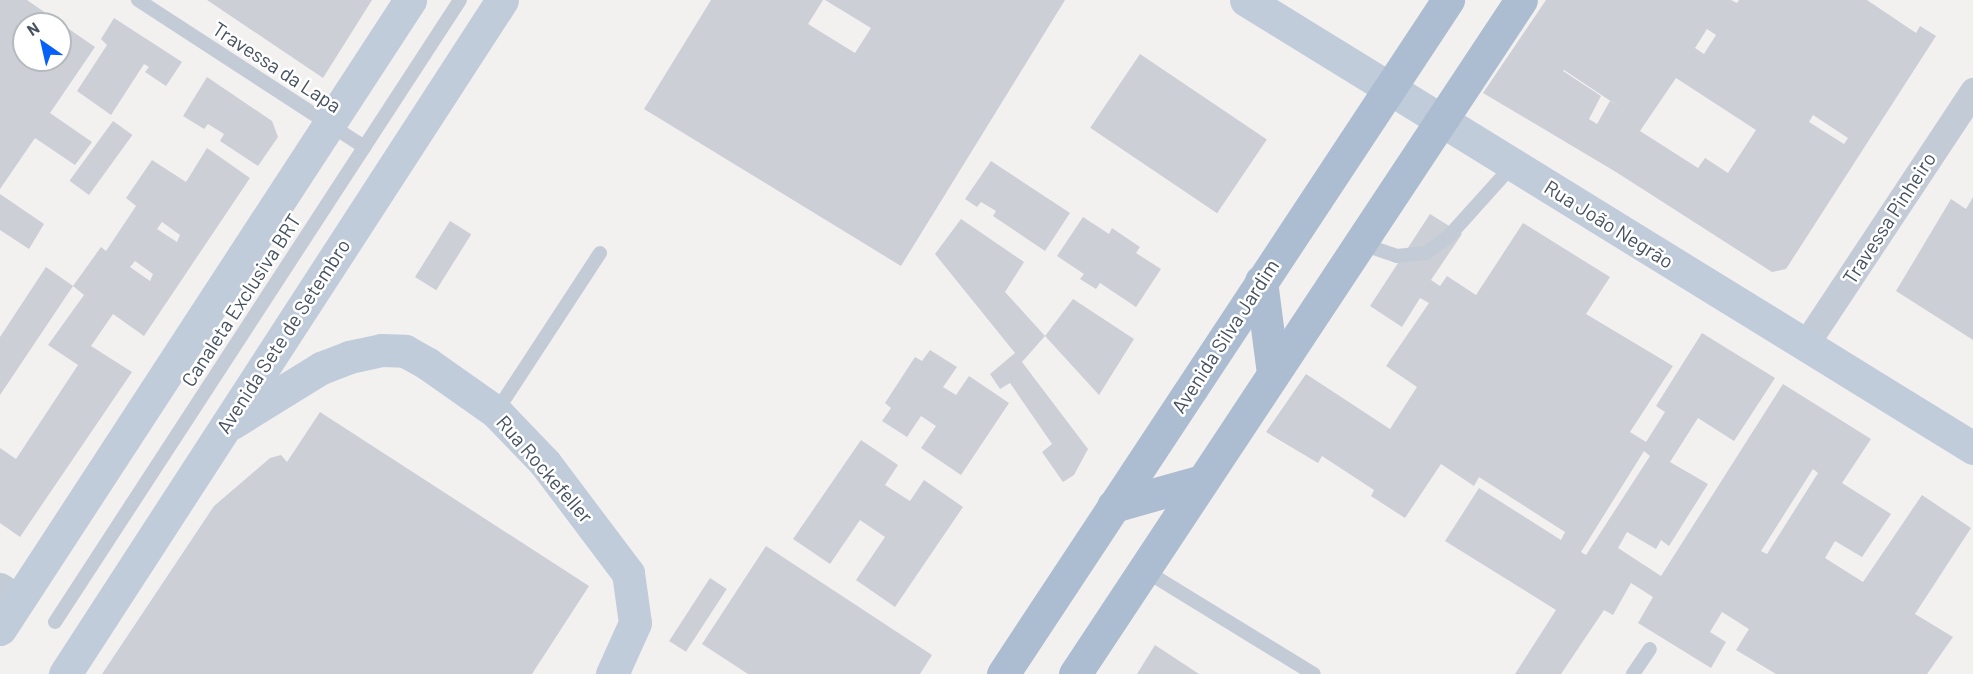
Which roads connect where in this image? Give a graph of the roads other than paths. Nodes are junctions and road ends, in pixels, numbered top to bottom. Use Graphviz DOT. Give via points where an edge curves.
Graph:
graph roads {
  1 [pos="138,0"];
  2 [pos="410,0"];
  3 [pos="460,0"];
  4 [pos="502,0"];
  5 [pos="1246,0"];
  6 [pos="1448,0"];
  7 [pos="1521,0"];
  8 [pos="1388,88"];
  9 [pos="1973,91"];
  10 [pos="1441,120"];
  11 [pos="328,124"];
  12 [pos="364,147"];
  13 [pos="1513,165"];
  14 [pos="1359,243"];
  15 [pos="600,253"];
  16 [pos="1261,281"];
  17 [pos="1805,345"];
  18 [pos="1273,373"];
  19 [pos="496,412"];
  20 [pos="225,426"];
  21 [pos="1973,448"];
  22 [pos="1202,481"];
  23 [pos="1113,506"];
  24 [pos="1144,570"];
  25 [pos="10,592"];
  26 [pos="55,622"];
  27 [pos="0,629"];
  28 [pos="1650,649"];
  29 [pos="66,674"];
  30 [pos="612,674"];
  31 [pos="1003,674"];
  32 [pos="1075,674"];
  33 [pos="1314,674"];
  34 [pos="1633,674"];
  1 -- 11 [label="lane, Travessa da Lapa"];
  2 -- 11 [label="main road"];
  3 -- 12 [label="lane, Canaleta Exclusiva BRT"];
  4 -- 20 [label="main road, Avenida Sete de Setembro"];
  5 -- 8 [label="main road, Rua João Negrão"];
  6 -- 8 [label="main road, Avenida Silva Jardim"];
  7 -- 10 [label="main road"];
  8 -- 10 [label="main road, Rua João Negrão"];
  8 -- 16 [label="main road, Avenida Silva Jardim"];
  9 -- 17 [label="street, Travessa Pinheiro"];
  10 -- 13 [label="main road, Rua João Negrão"];
  10 -- 14 [label="main road"];
  11 -- 12 [label="lane, Travessa da Lapa"];
  11 -- 25 [label="main road"];
  12 -- 26 [label="lane, Canaleta Exclusiva BRT"];
  13 -- 14 [label="lane" via="1449,236 1426,252 1397,256"];
  13 -- 17 [label="main road, Rua João Negrão"];
  14 -- 18 [label="main road"];
  15 -- 19 [label="lane"];
  16 -- 18 [label="main road"];
  16 -- 23 [label="main road, Avenida Silva Jardim"];
  17 -- 21 [label="main road, Rua João Negrão"];
  18 -- 22 [label="main road"];
  19 -- 20 [label="main road, Rua Rockefeller" via="405,351 381,350 321,368"];
  19 -- 30 [label="main road, Rua Rockefeller" via="545,463 628,573 635,623"];
  20 -- 29 [label="main road, Avenida Sete de Setembro"];
  22 -- 23 [label="main road"];
  22 -- 24 [label="main road"];
  23 -- 31 [label="main road, Avenida Silva Jardim"];
  24 -- 32 [label="main road"];
  24 -- 33 [label="lane"];
  25 -- 27 [label="main road"];
  28 -- 34 [label="lane"];
}
